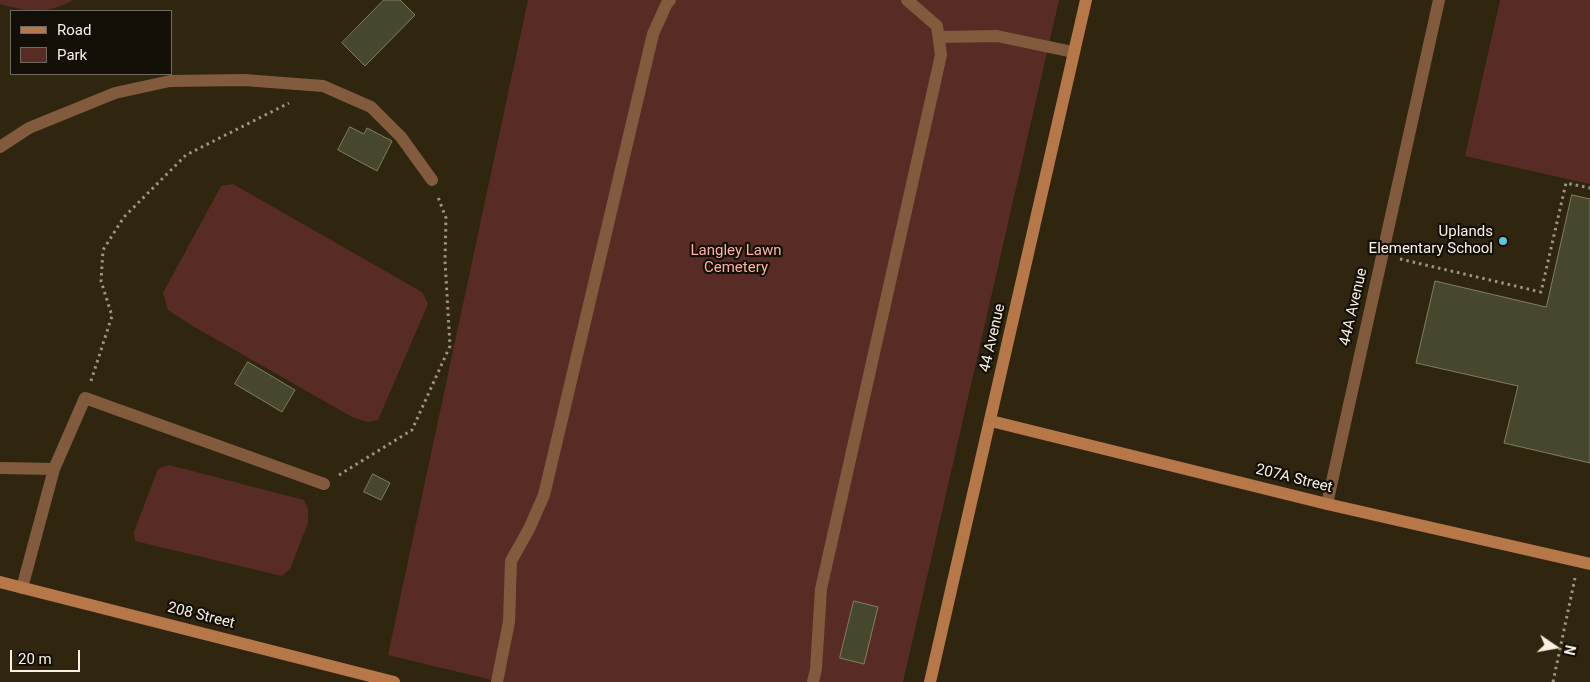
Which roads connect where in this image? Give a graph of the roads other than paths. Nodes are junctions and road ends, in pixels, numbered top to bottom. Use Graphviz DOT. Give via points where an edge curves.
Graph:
graph roads {
  1 [pos="670,0"];
  2 [pos="907,0"];
  3 [pos="1086,0"];
  4 [pos="1439,0"];
  5 [pos="939,37"];
  6 [pos="1073,52"];
  7 [pos="0,147"];
  8 [pos="432,180"];
  9 [pos="991,421"];
  10 [pos="0,468"];
  11 [pos="54,470"];
  12 [pos="324,484"];
  13 [pos="1327,504"];
  14 [pos="1584,563"];
  15 [pos="0,582"];
  16 [pos="22,588"];
  17 [pos="394,682"];
  18 [pos="497,682"];
  19 [pos="813,682"];
  20 [pos="930,682"];
  1 -- 18 [label="street" via="653,34 544,495 512,561 509,622"];
  2 -- 5 [label="street" via="937,26"];
  3 -- 6 [label="street, 44 Avenue"];
  4 -- 13 [label="street, 44A Avenue"];
  5 -- 6 [label="street" via="997,36"];
  5 -- 19 [label="street" via="941,55 821,589"];
  6 -- 9 [label="street, 44 Avenue"];
  7 -- 8 [label="street" via="29,128 115,93 170,80 244,80 323,86 371,107 401,137"];
  9 -- 13 [label="street, 207A Street"];
  9 -- 20 [label="street, 44 Avenue"];
  10 -- 11 [label="street"];
  11 -- 12 [label="street" via="85,398"];
  11 -- 16 [label="street"];
  13 -- 14 [label="street, 207A Street"];
  15 -- 16 [label="street, 208 Street"];
  16 -- 17 [label="street, 208 Street"];
}
